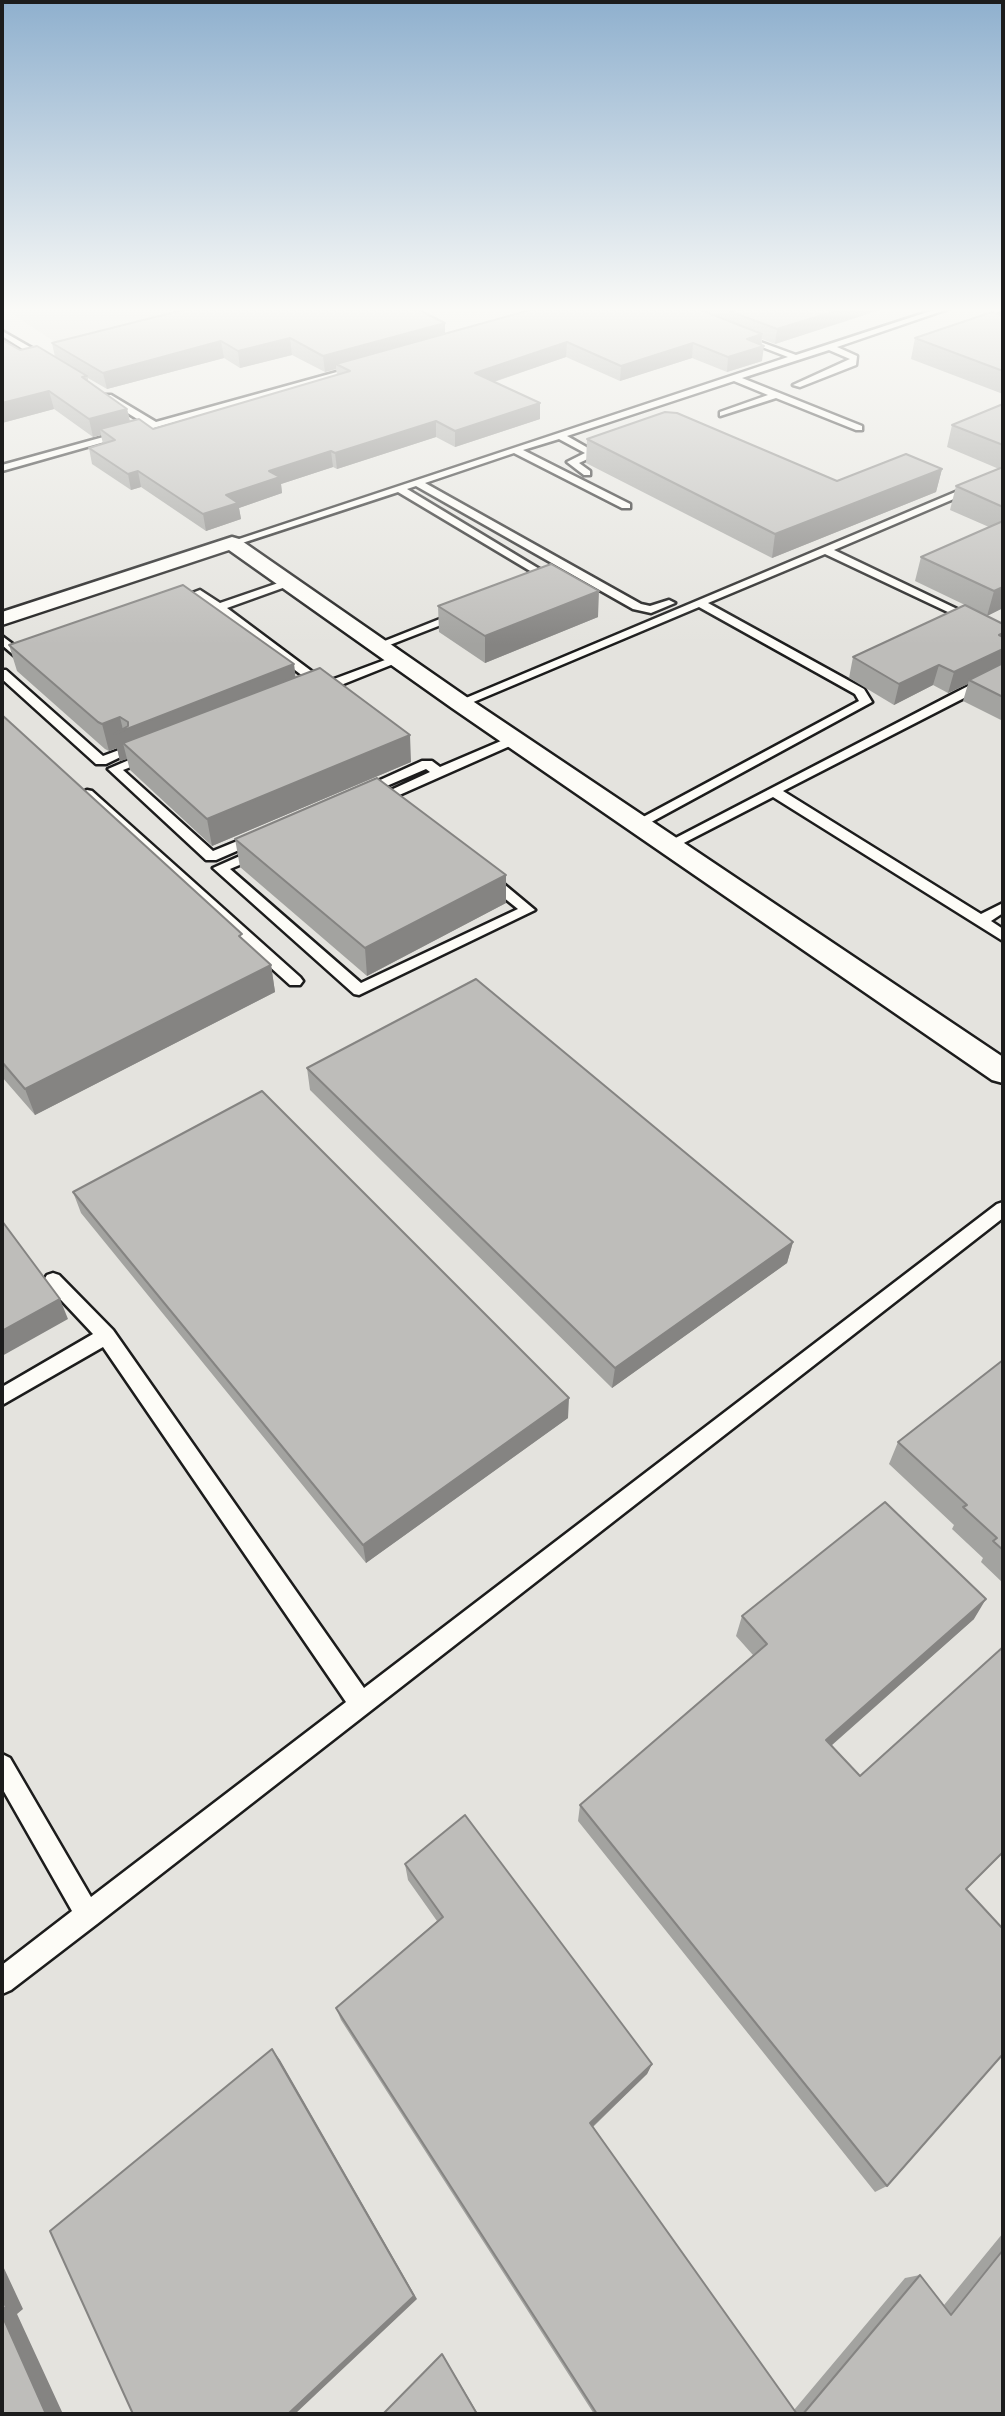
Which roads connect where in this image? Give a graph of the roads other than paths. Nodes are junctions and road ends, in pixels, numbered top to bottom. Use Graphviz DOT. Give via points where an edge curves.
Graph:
graph roads {
  1 [pos="146,420"];
  2 [pos="178,420"];
  3 [pos="609,420"];
  4 [pos="838,420"];
  5 [pos="593,425"];
  6 [pos="156,426"];
  7 [pos="859,428"];
  8 [pos="603,430"];
  9 [pos="559,435"];
  10 [pos="515,450"];
  11 [pos="2,468"];
  12 [pos="587,473"];
  13 [pos="1003,475"];
  14 [pos="417,482"];
  15 [pos="399,488"];
  16 [pos="626,506"];
  17 [pos="232,543"];
  18 [pos="824,549"];
  19 [pos="743,572"];
  20 [pos="548,581"];
  21 [pos="287,583"];
  22 [pos="699,602"];
  23 [pos="161,607"];
  24 [pos="219,607"];
  25 [pos="467,611"];
  26 [pos="2,619"];
  27 [pos="1003,635"];
  28 [pos="2,639"];
  29 [pos="46,646"];
  30 [pos="387,652"];
  31 [pos="20,655"];
  32 [pos="2,661"];
  33 [pos="2,673"];
  34 [pos="1003,673"];
  35 [pos="460,703"];
  36 [pos="515,739"];
  37 [pos="428,764"];
  38 [pos="72,780"];
  39 [pos="775,792"];
  40 [pos="639,823"];
  41 [pos="273,830"];
  42 [pos="670,844"];
  43 [pos="270,846"];
  44 [pos="476,869"];
  45 [pos="1003,907"];
  46 [pos="981,921"];
  47 [pos="1003,936"];
  48 [pos="295,981"];
  49 [pos="1003,1072"];
  50 [pos="1003,1209"];
  51 [pos="53,1280"];
  52 [pos="106,1336"];
  53 [pos="2,1397"];
  54 [pos="361,1704"];
  55 [pos="2,1766"];
  56 [pos="88,1914"];
  57 [pos="2,1981"];
  1 -- 6 [label="lane"];
  2 -- 6 [label="lane"];
  3 -- 5 [label="lane"];
  4 -- 7 [label="lane"];
  5 -- 8 [label="lane"];
  5 -- 9 [label="lane"];
  6 -- 11 [label="lane"];
  9 -- 10 [label="lane"];
  9 -- 12 [label="lane" via="590,452 572,462"];
  10 -- 14 [label="lane"];
  10 -- 16 [label="lane"];
  13 -- 18 [label="lane"];
  14 -- 15 [label="lane"];
  14 -- 19 [label="lane" via="644,610"];
  15 -- 17 [label="lane"];
  15 -- 20 [label="lane"];
  17 -- 21 [label="street"];
  17 -- 26 [label="street"];
  18 -- 22 [label="lane"];
  18 -- 27 [label="lane"];
  21 -- 24 [label="lane"];
  21 -- 30 [label="street"];
  22 -- 35 [label="lane"];
  22 -- 40 [label="lane" via="860,692 866,702"];
  23 -- 24 [label="lane" via="200,593"];
  24 -- 30 [label="lane" via="315,688"];
  25 -- 30 [label="lane"];
  28 -- 31 [label="lane"];
  29 -- 31 [label="lane"];
  30 -- 35 [label="street"];
  31 -- 32 [label="lane"];
  33 -- 41 [label="lane" via="102,761 157,746 114,769 211,857"];
  34 -- 39 [label="lane"];
  35 -- 36 [label="street"];
  36 -- 37 [label="lane"];
  36 -- 40 [label="street"];
  37 -- 37 [label="lane" via="353,803 388,801"];
  38 -- 48 [label="lane"];
  39 -- 42 [label="lane"];
  39 -- 46 [label="lane"];
  40 -- 42 [label="street"];
  42 -- 49 [label="street"];
  43 -- 44 [label="lane" via="220,868 359,990 528,910"];
  45 -- 46 [label="lane"];
  46 -- 47 [label="lane"];
  50 -- 54 [label="lane"];
  51 -- 52 [label="lane"];
  52 -- 53 [label="lane"];
  52 -- 54 [label="lane"];
  54 -- 56 [label="lane"];
  55 -- 56 [label="lane"];
  56 -- 57 [label="lane"];
}
